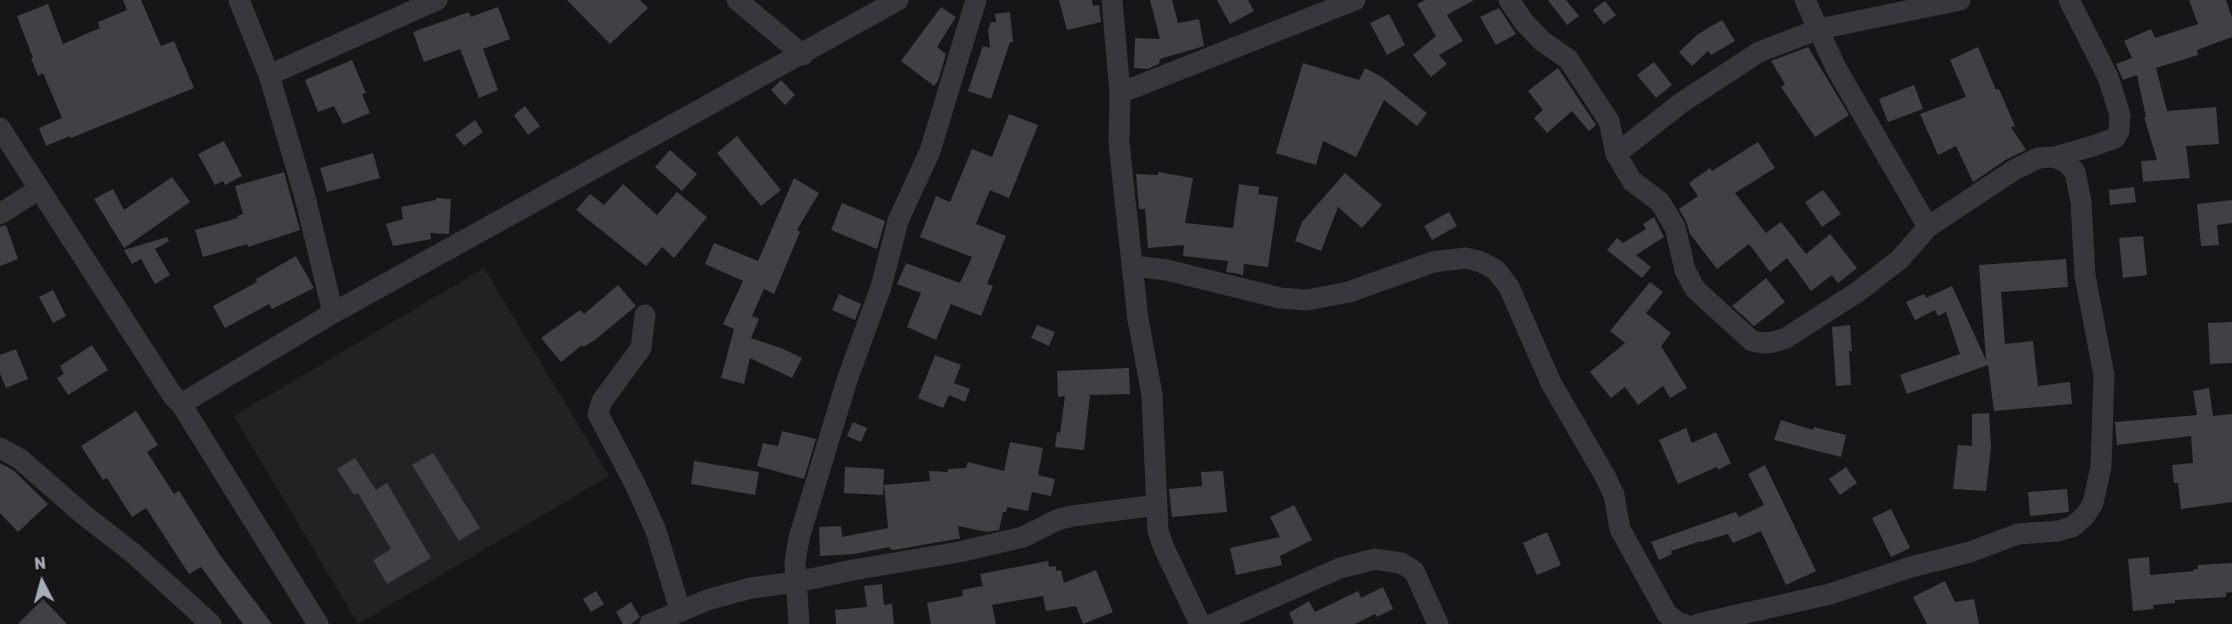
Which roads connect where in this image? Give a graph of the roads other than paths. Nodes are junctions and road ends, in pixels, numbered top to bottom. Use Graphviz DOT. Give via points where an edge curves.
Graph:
graph roads {
  1 [pos="239,0"];
  2 [pos="437,0"];
  3 [pos="736,0"];
  4 [pos="898,0"];
  5 [pos="975,0"];
  6 [pos="1112,0"];
  7 [pos="1355,0"];
  8 [pos="1509,0"];
  9 [pos="1805,0"];
  10 [pos="1960,0"];
  11 [pos="2069,0"];
  12 [pos="1819,29"];
  13 [pos="802,54"];
  14 [pos="269,75"];
  15 [pos="1120,93"];
  16 [pos="0,128"];
  17 [pos="1616,154"];
  18 [pos="2054,157"];
  19 [pos="39,189"];
  20 [pos="0,214"];
  21 [pos="1928,227"];
  22 [pos="1133,266"];
  23 [pos="333,313"];
  24 [pos="645,315"];
  25 [pos="181,404"];
  26 [pos="0,448"];
  27 [pos="1157,505"];
  28 [pos="796,582"];
  29 [pos="680,610"];
  30 [pos="1769,617"];
  31 [pos="211,624"];
  32 [pos="318,624"];
  33 [pos="650,624"];
  34 [pos="799,624"];
  35 [pos="1200,624"];
  36 [pos="1214,624"];
  37 [pos="1438,624"];
  38 [pos="1678,624"];
  39 [pos="1698,624"];
  1 -- 14 [label="street"];
  2 -- 14 [label="street"];
  3 -- 13 [label="street"];
  4 -- 13 [label="street"];
  5 -- 28 [label="street" via="930,151 898,221 881,287 835,420 799,538"];
  6 -- 15 [label="street"];
  7 -- 15 [label="street"];
  8 -- 17 [label="street" via="1542,41 1568,59 1609,121"];
  9 -- 12 [label="street"];
  10 -- 12 [label="street"];
  11 -- 18 [label="street" via="2108,77 2120,115 2119,131 2115,138"];
  12 -- 17 [label="street" via="1759,52"];
  12 -- 21 [label="street" via="1846,86"];
  13 -- 23 [label="street"];
  14 -- 23 [label="street" via="305,196"];
  15 -- 22 [label="street" via="1119,142"];
  16 -- 19 [label="street"];
  17 -- 21 [label="street" via="1632,182 1660,202 1675,227 1685,270 1695,288 1752,341 1785,338 1860,291 1900,259"];
  18 -- 21 [label="street" via="2038,158 2014,170"];
  18 -- 30 [label="street" via="2075,172 2081,202 2085,276 2104,375 2101,467 2093,503 2085,516 2072,527 2018,534"];
  19 -- 20 [label="street"];
  19 -- 25 [label="street"];
  22 -- 27 [label="street" via="1152,395"];
  22 -- 38 [label="street" via="1167,270 1280,298 1307,300 1349,292 1433,262 1466,258 1496,270 1509,287 1551,383 1605,476 1614,495 1620,529 1661,604"];
  23 -- 25 [label="street"];
  24 -- 29 [label="street" via="640,348 602,401 598,414 656,531"];
  25 -- 32 [label="street"];
  26 -- 31 [label="street" via="20,459"];
  27 -- 28 [label="street" via="1072,516 1023,537 970,550"];
  27 -- 35 [label="street" via="1158,531 1164,548"];
  28 -- 29 [label="street" via="751,588"];
  28 -- 34 [label="street"];
  29 -- 33 [label="street"];
  30 -- 39 [label="street"];
  36 -- 37 [label="street" via="1340,568 1375,559 1401,563 1414,571"];
}
